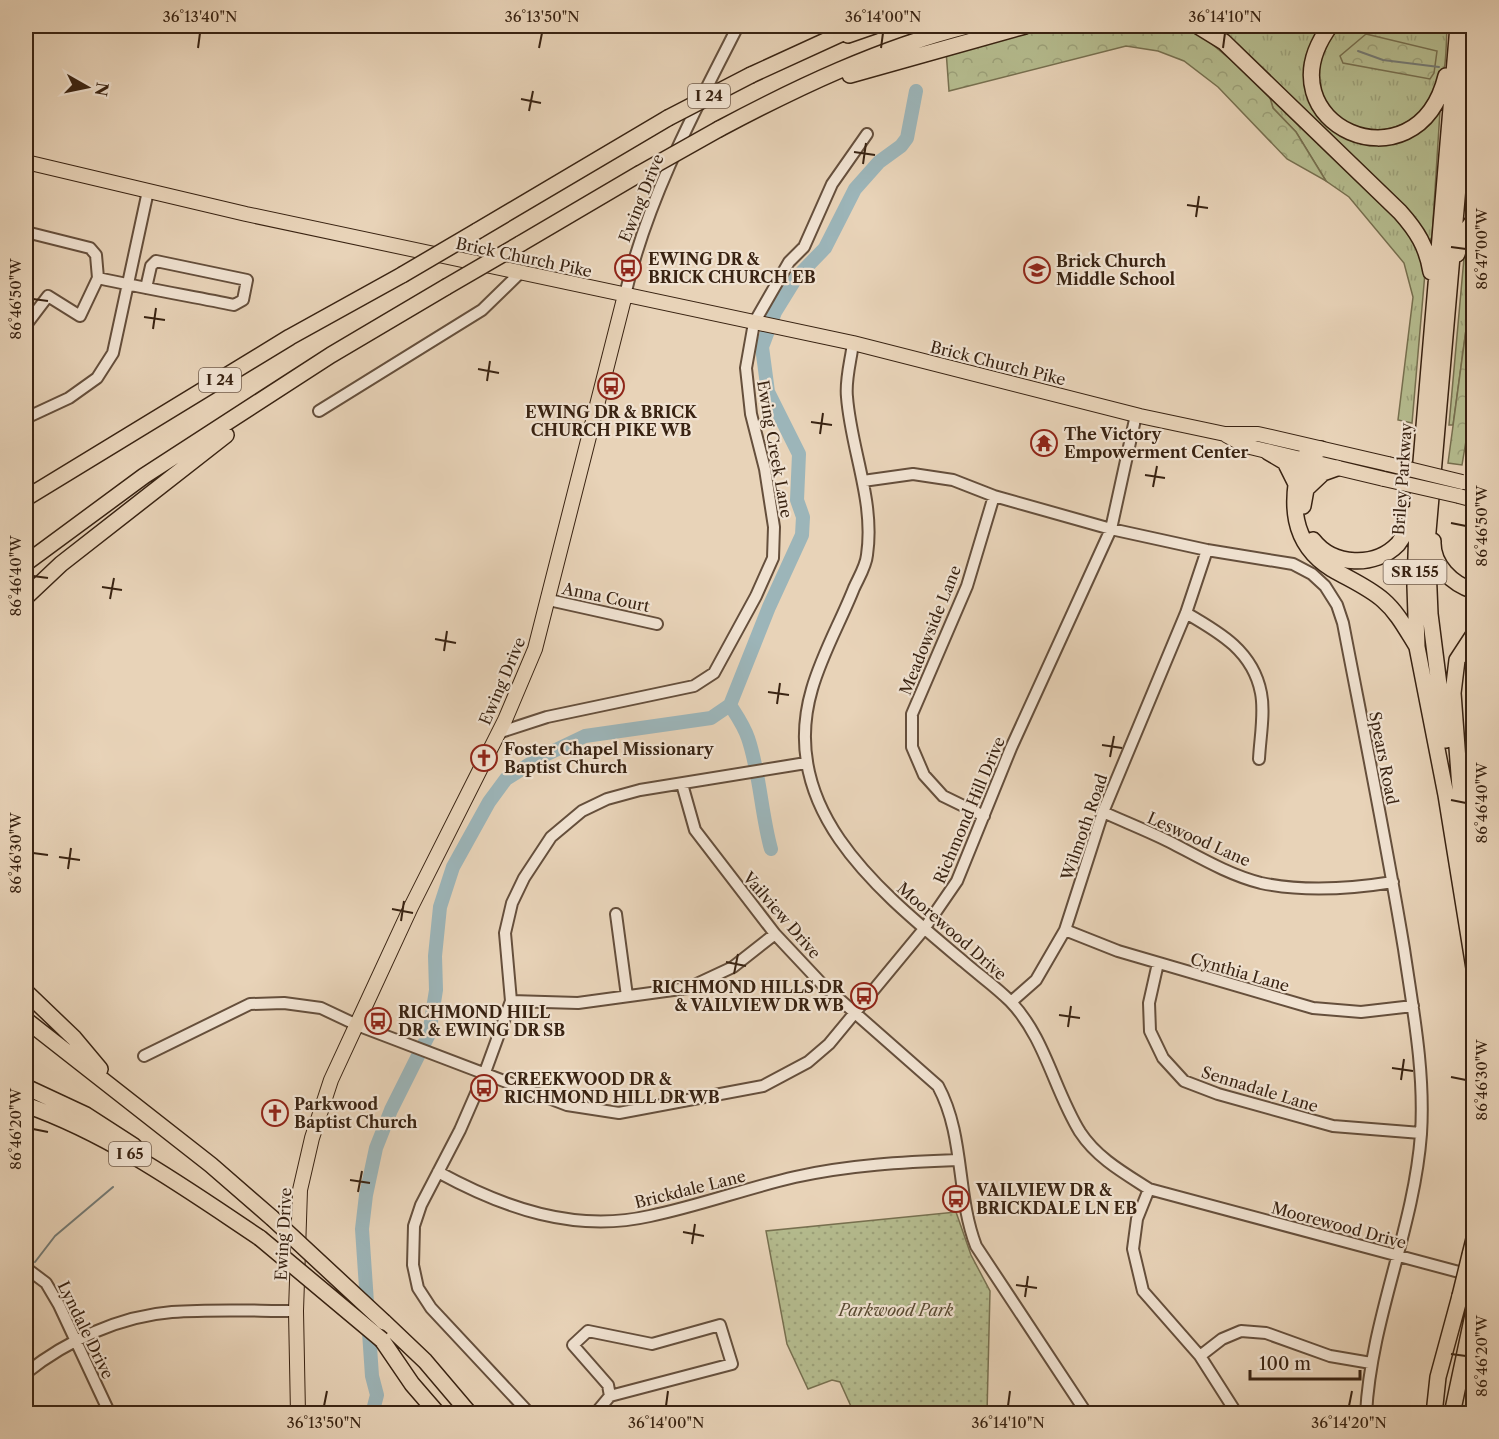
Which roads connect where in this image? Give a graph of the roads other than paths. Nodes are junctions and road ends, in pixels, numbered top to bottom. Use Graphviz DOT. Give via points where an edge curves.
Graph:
graph roads {
  1 [pos="738,26"];
  2 [pos="858,26"];
  3 [pos="874,26"];
  4 [pos="967,26"];
  5 [pos="1025,26"];
  6 [pos="1198,26"];
  7 [pos="1330,26"];
  8 [pos="1464,27"];
  9 [pos="814,47"];
  10 [pos="1473,77"];
  11 [pos="770,102"];
  12 [pos="867,134"];
  13 [pos="26,162"];
  14 [pos="148,191"];
  15 [pos="1473,220"];
  16 [pos="26,232"];
  17 [pos="520,273"];
  18 [pos="98,278"];
  19 [pos="128,284"];
  20 [pos="146,288"];
  21 [pos="1435,294"];
  22 [pos="625,295"];
  23 [pos="1447,310"];
  24 [pos="757,323"];
  25 [pos="26,325"];
  26 [pos="853,343"];
  27 [pos="331,355"];
  28 [pos="319,411"];
  29 [pos="1136,415"];
  30 [pos="26,418"];
  31 [pos="1225,434"];
  32 [pos="1435,438"];
  33 [pos="1268,452"];
  34 [pos="1310,454"];
  35 [pos="1337,468"];
  36 [pos="862,481"];
  37 [pos="1468,483"];
  38 [pos="1300,486"];
  39 [pos="994,496"];
  40 [pos="1418,497"];
  41 [pos="26,500"];
  42 [pos="1473,500"];
  43 [pos="1111,529"];
  44 [pos="1207,550"];
  45 [pos="26,563"];
  46 [pos="1473,591"];
  47 [pos="26,597"];
  48 [pos="549,600"];
  49 [pos="1186,613"];
  50 [pos="657,624"];
  51 [pos="1473,634"];
  52 [pos="1417,646"];
  53 [pos="498,733"];
  54 [pos="1259,759"];
  55 [pos="806,763"];
  56 [pos="682,784"];
  57 [pos="1103,812"];
  58 [pos="984,816"];
  59 [pos="1464,842"];
  60 [pos="1393,882"];
  61 [pos="1473,897"];
  62 [pos="616,914"];
  63 [pos="924,929"];
  64 [pos="1065,930"];
  65 [pos="775,934"];
  66 [pos="1158,963"];
  67 [pos="1473,968"];
  68 [pos="26,992"];
  69 [pos="627,996"];
  70 [pos="511,1001"];
  71 [pos="1011,1002"];
  72 [pos="1413,1006"];
  73 [pos="854,1013"];
  74 [pos="26,1020"];
  75 [pos="357,1025"];
  76 [pos="144,1056"];
  77 [pos="484,1075"];
  78 [pos="26,1087"];
  79 [pos="117,1090"];
  80 [pos="26,1105"];
  81 [pos="1421,1133"];
  82 [pos="958,1160"];
  83 [pos="438,1172"];
  84 [pos="1149,1189"];
  85 [pos="228,1216"];
  86 [pos="1473,1239"];
  87 [pos="1396,1256"];
  88 [pos="26,1268"];
  89 [pos="1473,1276"];
  90 [pos="1473,1310"];
  91 [pos="296,1311"];
  92 [pos="74,1341"];
  93 [pos="1200,1356"];
  94 [pos="1371,1363"];
  95 [pos="26,1373"];
  96 [pos="610,1396"];
  97 [pos="110,1413"];
  98 [pos="298,1413"];
  99 [pos="438,1413"];
  100 [pos="470,1413"];
  101 [pos="530,1413"];
  102 [pos="595,1413"];
  103 [pos="1087,1413"];
  104 [pos="1237,1413"];
  105 [pos="1366,1413"];
  106 [pos="1434,1413"];
  107 [pos="1452,1413"];
  1 -- 22 [label="street, Ewing Drive" via="666,174 646,222"];
  2 -- 9 [label="highway"];
  3 -- 9 [label="highway, I 24"];
  4 -- 11 [label="highway, I 24" via="878,54"];
  5 -- 11 [label="highway" via="930,51"];
  6 -- 21 [label="highway" via="1224,42 1418,233 1428,254"];
  7 -- 8 [label="highway" via="1317,49 1312,73 1319,106 1340,129 1379,139 1409,129 1435,107"];
  8 -- 10 [label="highway"];
  8 -- 21 [label="highway, Briley Parkway / SR 155"];
  8 -- 23 [label="highway, Briley Parkway / SR 155"];
  9 -- 41 [label="highway, I 24, bridge" via="668,118 290,337"];
  11 -- 27 [label="highway, I 24, bridge" via="639,174"];
  12 -- 24 [label="street, Ewing Creek Lane" via="832,184 804,247 789,262"];
  13 -- 14 [label="main road, Brick Church Pike"];
  14 -- 17 [label="main road, Brick Church Pike"];
  14 -- 19 [label="street"];
  15 -- 23 [label="highway" via="1459,249"];
  16 -- 18 [label="street" via="90,248 96,255"];
  17 -- 22 [label="main road, Brick Church Pike"];
  17 -- 28 [label="street" via="482,310"];
  18 -- 19 [label="street"];
  18 -- 25 [label="street" via="80,316 48,296"];
  19 -- 20 [label="street"];
  19 -- 30 [label="street" via="113,353 97,378 69,398"];
  20 -- 20 [label="street" via="156,261 248,280 243,300 234,305"];
  21 -- 40 [label="highway, Briley Parkway / SR 155"];
  22 -- 24 [label="main road, Brick Church Pike"];
  22 -- 48 [label="main road, Ewing Drive"];
  23 -- 32 [label="highway, Briley Parkway / SR 155"];
  24 -- 26 [label="main road, Brick Church Pike"];
  24 -- 53 [label="street, Ewing Creek Lane" via="746,368 751,414 774,527 772,558 714,673 694,686 547,717"];
  26 -- 29 [label="main road, Brick Church Pike"];
  26 -- 36 [label="street, Moorewood Drive" via="846,394"];
  27 -- 45 [label="highway, I 24" via="144,476"];
  27 -- 47 [label="highway" via="61,564"];
  29 -- 31 [label="main road, Brick Church Pike"];
  29 -- 43 [label="street, Richmond Hill Drive"];
  31 -- 33 [label="main road, Brick Church Pike"];
  31 -- 34 [label="main road, Brick Church Pike" via="1258,434"];
  32 -- 46 [label="highway" via="1439,463 1433,546 1443,571 1455,583"];
  32 -- 59 [label="highway, Briley Parkway / SR 155" via="1426,543 1427,581 1443,724"];
  33 -- 34 [label="main road, Brick Church Pike"];
  33 -- 38 [label="highway" via="1286,462"];
  34 -- 35 [label="main road, Brick Church Pike"];
  34 -- 37 [label="main road, Brick Church Pike, bridge" via="1388,464"];
  34 -- 38 [label="highway"];
  35 -- 38 [label="highway"];
  35 -- 42 [label="main road, Brick Church Pike, bridge"];
  36 -- 39 [label="street, Spears Road" via="913,474 953,480"];
  36 -- 55 [label="street, Moorewood Drive" via="868,514 867,557 812,688 804,728"];
  38 -- 40 [label="highway" via="1305,524 1316,543 1339,559 1358,561 1384,554 1399,542"];
  38 -- 52 [label="highway" via="1294,515 1307,547 1330,568 1384,601"];
  39 -- 43 [label="street, Spears Road"];
  39 -- 58 [label="street, Meadowside Lane" via="967,586 912,714 912,747 924,775 943,796"];
  40 -- 52 [label="highway, Briley Parkway / SR 155" via="1414,586"];
  43 -- 44 [label="street, Spears Road"];
  43 -- 58 [label="street, Richmond Hill Drive"];
  44 -- 49 [label="street, Wilmoth Road"];
  44 -- 60 [label="street, Spears Road" via="1293,564 1325,586 1336,605 1343,623"];
  48 -- 50 [label="street, Anna Court"];
  48 -- 53 [label="main road, Ewing Drive" via="532,657"];
  49 -- 54 [label="street" via="1227,637 1247,659 1261,693"];
  49 -- 57 [label="street, Wilmoth Road"];
  51 -- 59 [label="highway" via="1457,660 1453,693"];
  52 -- 67 [label="highway, Briley Parkway / SR 155" via="1446,795"];
  53 -- 75 [label="main road, Ewing Drive"];
  55 -- 56 [label="street"];
  55 -- 63 [label="street, Moorewood Drive" via="818,803 838,839 862,870"];
  56 -- 65 [label="street, Vailview Drive" via="695,830"];
  56 -- 70 [label="street" via="607,799 582,811 551,837 512,903 505,933"];
  57 -- 60 [label="street, Leswood Lane" via="1215,866 1261,883 1309,889 1359,888"];
  57 -- 64 [label="street, Wilmoth Road"];
  58 -- 63 [label="street, Richmond Hill Drive" via="957,881"];
  59 -- 61 [label="highway, Briley Parkway / SR 155"];
  60 -- 72 [label="street, Spears Road"];
  62 -- 69 [label="street"];
  63 -- 71 [label="street, Moorewood Drive"];
  63 -- 73 [label="street, Richmond Hill Drive"];
  64 -- 66 [label="street, Cynthia Lane"];
  64 -- 71 [label="street, Wilmoth Road" via="1036,980"];
  65 -- 69 [label="street" via="733,967 705,981 688,988"];
  65 -- 73 [label="street, Vailview Drive"];
  66 -- 72 [label="street, Cynthia Lane" via="1313,1008 1361,1012"];
  66 -- 81 [label="street, Sennadale Lane" via="1149,1002 1150,1030 1163,1058 1184,1081 1333,1126"];
  68 -- 79 [label="highway" via="74,1038"];
  69 -- 70 [label="street" via="578,1002"];
  70 -- 77 [label="street"];
  71 -- 84 [label="street, Moorewood Drive" via="1038,1041 1081,1133 1105,1160"];
  72 -- 81 [label="street, Spears Road"];
  73 -- 77 [label="street, Richmond Hill Drive" via="808,1062 763,1086 619,1113 567,1105"];
  73 -- 82 [label="street, Vailview Drive" via="938,1086 950,1107"];
  74 -- 79 [label="highway, I 65"];
  75 -- 76 [label="street, Richmond Hill Drive" via="321,1008 250,1004"];
  75 -- 77 [label="street, Richmond Hill Drive"];
  75 -- 91 [label="main road, Ewing Drive" via="331,1080 300,1190"];
  77 -- 83 [label="street"];
  78 -- 85 [label="highway" via="86,1115 165,1166"];
  79 -- 100 [label="highway, I 65, bridge" via="272,1218 424,1361"];
  80 -- 85 [label="highway, I 65" via="79,1127 143,1161"];
  81 -- 87 [label="street, Spears Road" via="1414,1187"];
  82 -- 83 [label="street, Brickdale Lane" via="844,1168 794,1177 649,1217 598,1222 539,1215 504,1204"];
  82 -- 103 [label="street, Vailview Drive" via="967,1222 976,1246"];
  83 -- 101 [label="street" via="414,1226 413,1265 418,1288 431,1308"];
  84 -- 87 [label="street, Moorewood Drive"];
  84 -- 93 [label="street" via="1137,1220 1133,1249 1143,1292"];
  85 -- 99 [label="highway, I 65, bridge" via="382,1340"];
  86 -- 106 [label="highway, bridge" via="1438,1377"];
  87 -- 89 [label="street, Moorewood Drive"];
  87 -- 94 [label="street, Spears Road"];
  88 -- 92 [label="street, Lyndale Drive" via="46,1283"];
  90 -- 107 [label="highway"];
  91 -- 92 [label="street" via="171,1312 126,1321"];
  91 -- 98 [label="main road, Ewing Drive"];
  92 -- 95 [label="street"];
  92 -- 97 [label="street, Lyndale Drive"];
  93 -- 94 [label="street" via="1222,1339 1241,1331 1266,1333 1330,1356"];
  93 -- 104 [label="street"];
  94 -- 105 [label="street, Spears Road"];
  96 -- 96 [label="street" via="608,1385 573,1345 588,1331 652,1344 720,1325 732,1364"];
  96 -- 102 [label="street"];
}
